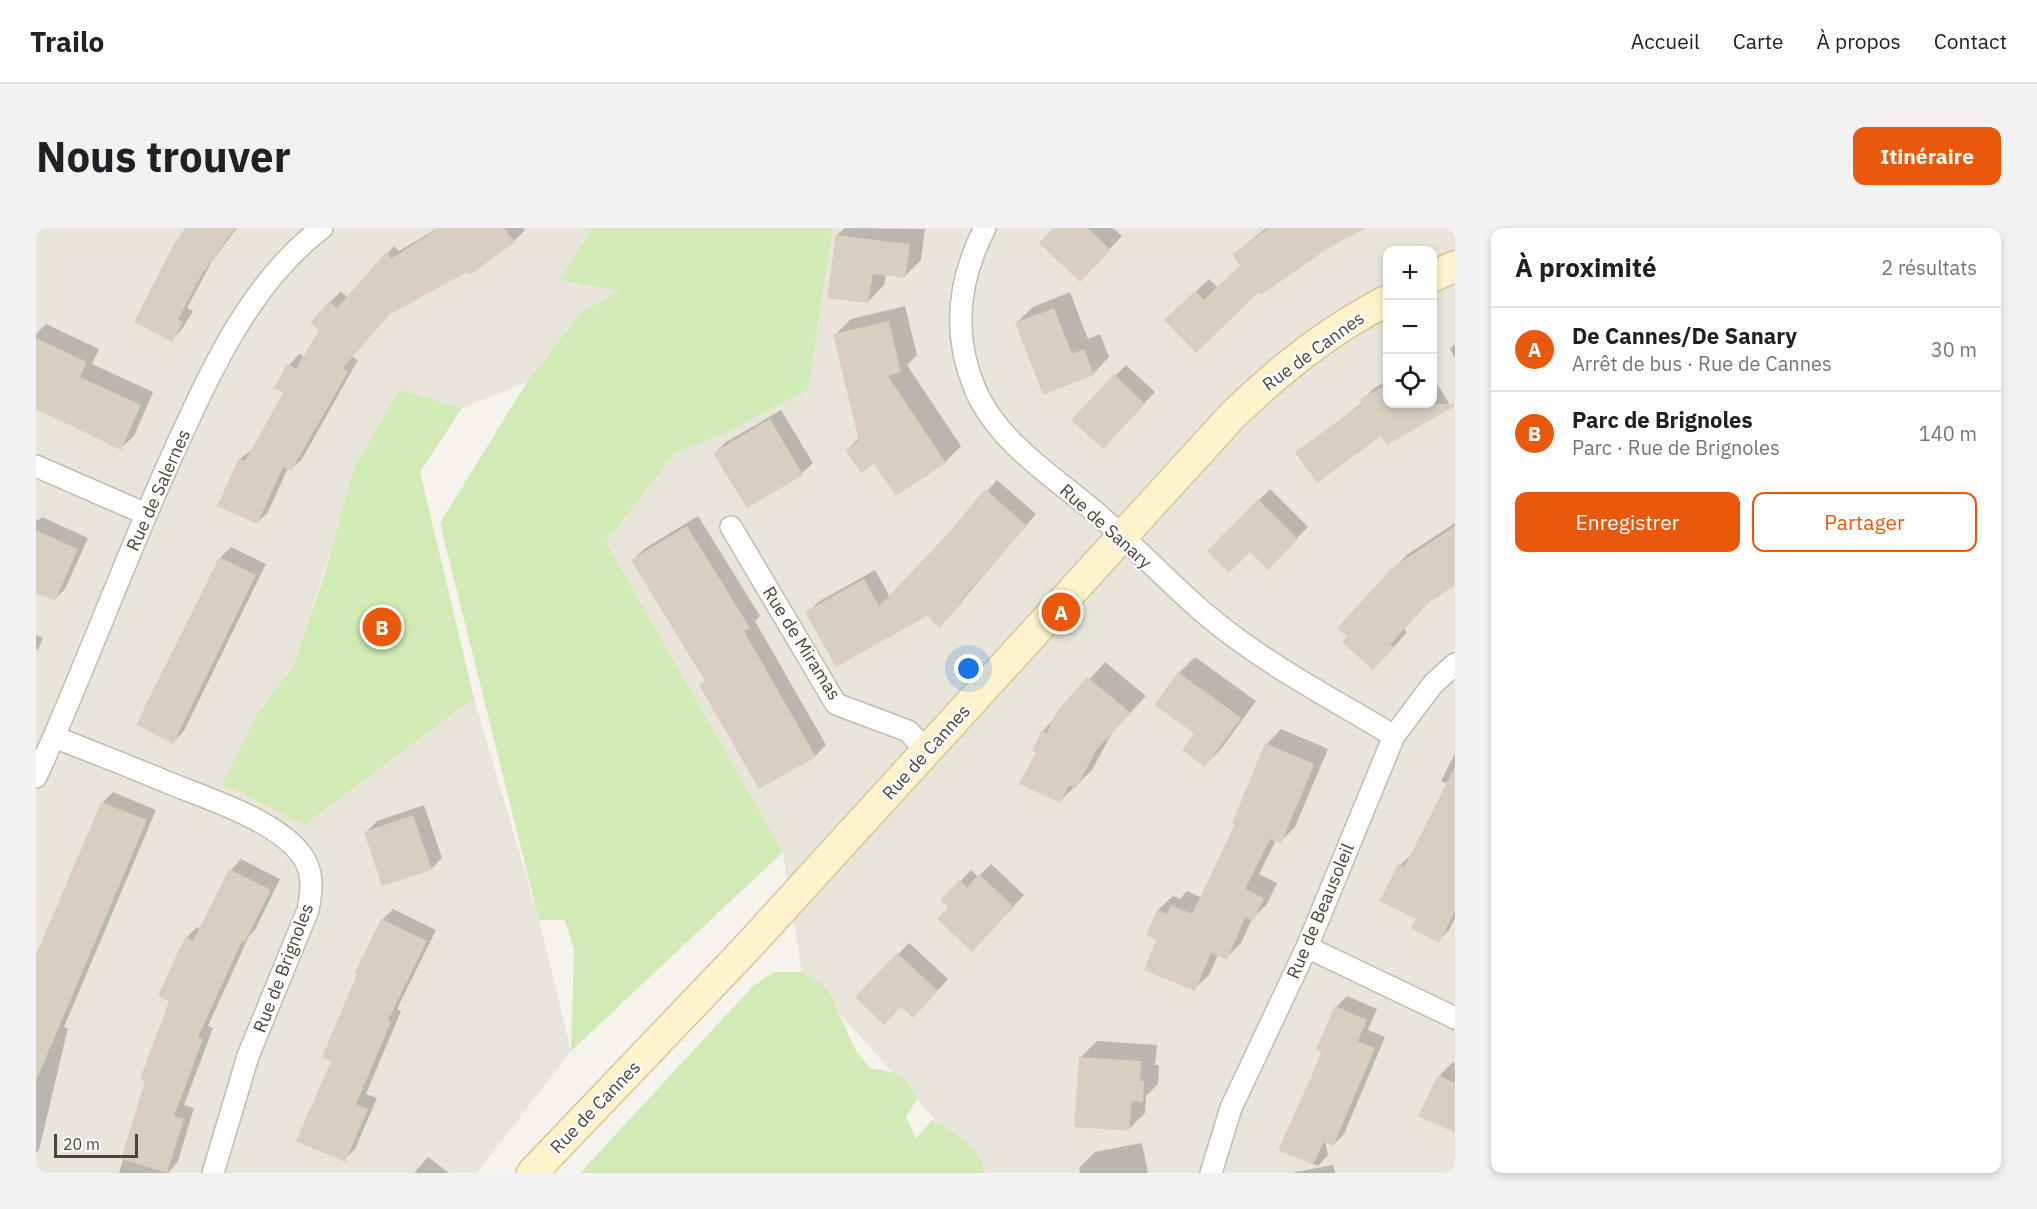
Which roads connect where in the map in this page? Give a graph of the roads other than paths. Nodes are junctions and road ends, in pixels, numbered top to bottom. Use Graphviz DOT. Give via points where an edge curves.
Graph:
graph roads {
  1 [pos="322,228"];
  2 [pos="985,228"];
  3 [pos="1455,266"];
  4 [pos="1437,275"];
  5 [pos="1383,303"];
  6 [pos="36,466"];
  7 [pos="146,514"];
  8 [pos="731,527"];
  9 [pos="1122,539"];
  10 [pos="1455,664"];
  11 [pos="1394,736"];
  12 [pos="54,737"];
  13 [pos="927,751"];
  14 [pos="36,777"];
  15 [pos="1307,946"];
  16 [pos="1455,1018"];
  17 [pos="213,1173"];
  18 [pos="532,1173"];
  19 [pos="1211,1173"];
  1 -- 7 [label="street, Rue de Salernes" via="282,263 246,314 194,408"];
  2 -- 9 [label="street, Rue de Sanary" via="969,262 960,296 966,358 976,390 1013,443"];
  3 -- 4 [label="street"];
  5 -- 9 [label="street, Rue de Cannes" via="1322,339 1269,380"];
  6 -- 7 [label="street"];
  7 -- 12 [label="street, Rue de Salernes"];
  8 -- 13 [label="street, Rue de Miramas" via="836,704 908,731"];
  9 -- 11 [label="street, Rue de Sanary" via="1239,641"];
  9 -- 13 [label="street, Rue de Cannes"];
  10 -- 11 [label="street, Rue de Beausoleil" via="1433,684"];
  11 -- 15 [label="street, Rue de Beausoleil"];
  12 -- 14 [label="street, Rue de Salernes"];
  12 -- 17 [label="street, Rue de Brignoles" via="214,801 274,830 297,849 311,873 308,910 248,1056"];
  13 -- 18 [label="street, Rue de Cannes" via="743,952"];
  15 -- 16 [label="street"];
  15 -- 19 [label="street, Rue de Beausoleil" via="1231,1108"];
}
